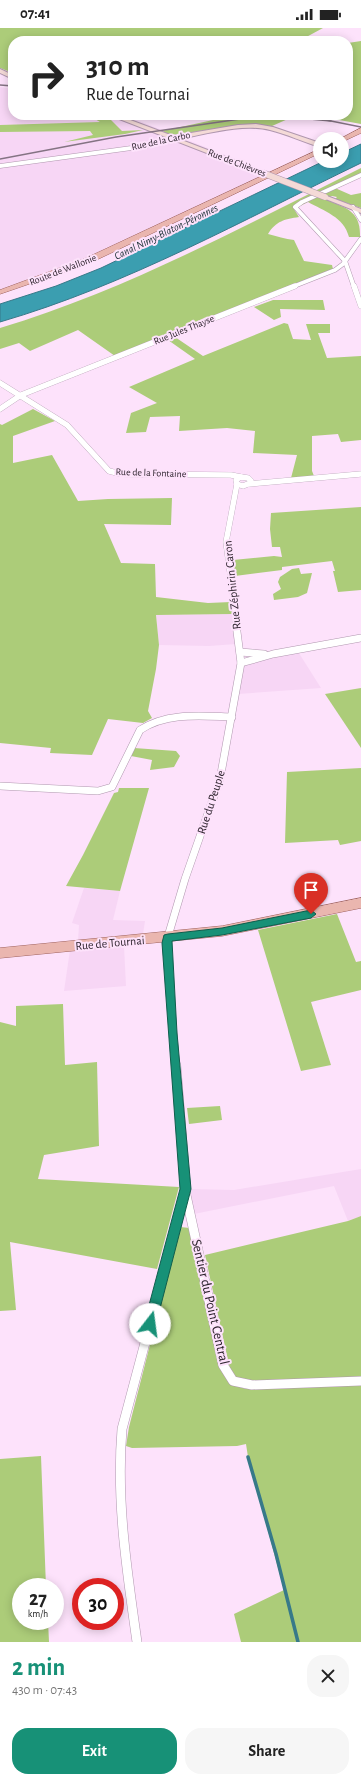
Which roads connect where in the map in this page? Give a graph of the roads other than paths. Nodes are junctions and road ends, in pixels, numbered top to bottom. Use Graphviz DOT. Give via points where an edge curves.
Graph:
graph roads {
  1 [pos="125,120"];
  2 [pos="361,130"];
  3 [pos="349,136"];
  4 [pos="173,138"];
  5 [pos="313,143"];
  6 [pos="313,154"];
  7 [pos="0,166"];
  8 [pos="361,175"];
  9 [pos="353,208"];
  10 [pos="361,211"];
  11 [pos="361,220"];
  12 [pos="361,239"];
  13 [pos="345,261"];
  14 [pos="0,292"];
  15 [pos="361,306"];
  16 [pos="0,383"];
  17 [pos="21,396"];
  18 [pos="0,409"];
  19 [pos="361,474"];
  20 [pos="238,480"];
  21 [pos="248,482"];
  22 [pos="235,495"];
  23 [pos="361,638"];
  24 [pos="240,652"];
  25 [pos="273,654"];
  26 [pos="241,663"];
  27 [pos="232,717"];
  28 [pos="0,786"];
  29 [pos="361,903"];
  30 [pos="168,938"];
  31 [pos="0,953"];
  32 [pos="186,1189"];
  33 [pos="361,1381"];
  34 [pos="137,1642"];
  1 -- 4 [label="main road, Rue de Chièvres"];
  2 -- 3 [label="main road"];
  4 -- 5 [label="main road, Rue de la Carbo" via="256,126 271,128"];
  4 -- 7 [label="street, Rue de la Carbo" via="146,146"];
  4 -- 9 [label="main road, Rue de Chièvres, bridge"];
  6 -- 14 [label="main road, Route de Wallonie" via="87,261"];
  8 -- 13 [label="street" via="295,207"];
  9 -- 10 [label="main road, Rue de Chièvres"];
  9 -- 11 [label="street"];
  12 -- 13 [label="street, Rue Jules Thayse"];
  13 -- 15 [label="street"];
  13 -- 17 [label="street, Rue Jules Thayse" via="335,270"];
  16 -- 17 [label="street, Rue de la Fontaine"];
  17 -- 18 [label="street, Rue Jules Thayse"];
  17 -- 20 [label="street, Rue de la Fontaine" via="73,430 109,471 121,474 214,475"];
  19 -- 21 [label="street"];
  20 -- 21 [label="street"];
  20 -- 21 [label="street"];
  20 -- 22 [label="street, Rue Zéphirin Caron"];
  21 -- 22 [label="street"];
  22 -- 24 [label="street, Rue Zéphirin Caron" via="226,542"];
  23 -- 25 [label="street"];
  24 -- 25 [label="street"];
  24 -- 26 [label="street, Rue du Peuple"];
  25 -- 26 [label="street"];
  26 -- 27 [label="street, Rue du Peuple"];
  27 -- 28 [label="street" via="182,716 145,726 140,730 112,787 106,790"];
  27 -- 30 [label="street, Rue du Peuple" via="220,779 185,879"];
  29 -- 30 [label="main road, Rue de Tournai" via="222,932"];
  30 -- 31 [label="main road, Rue de Tournai"];
  30 -- 32 [label="street, Rue du Peuple" via="166,943 172,1033"];
  32 -- 33 [label="street, Sentier du Point Central" via="223,1365 233,1381 252,1385"];
  32 -- 34 [label="street" via="122,1429 119,1454 120,1509"];
}
